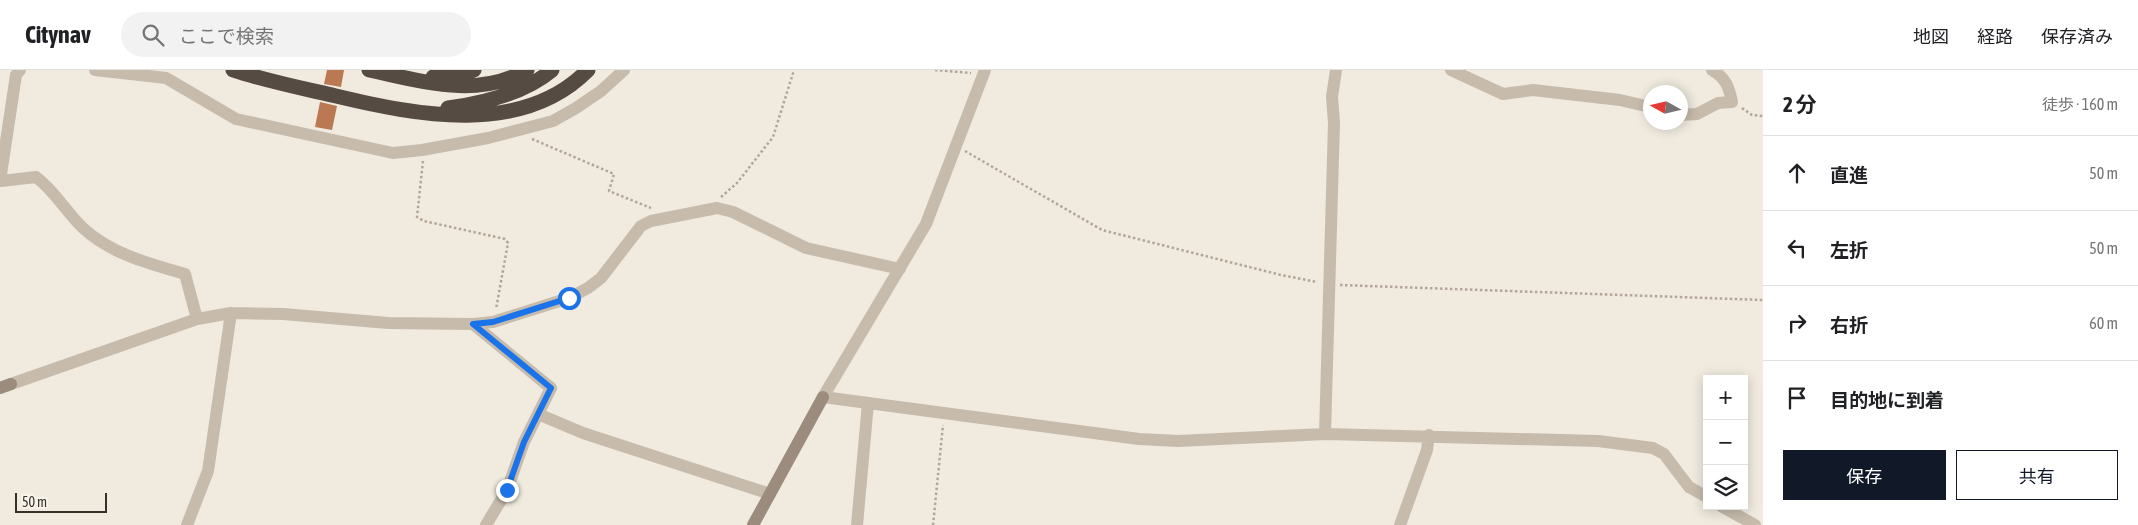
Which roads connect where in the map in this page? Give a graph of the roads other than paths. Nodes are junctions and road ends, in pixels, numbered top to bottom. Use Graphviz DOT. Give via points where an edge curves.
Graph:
graph roads {
  1 [pos="20,70"];
  2 [pos="95,70"];
  3 [pos="233,70"];
  4 [pos="369,70"];
  5 [pos="474,70"];
  6 [pos="527,70"];
  7 [pos="552,70"];
  8 [pos="588,70"];
  9 [pos="624,70"];
  10 [pos="1336,70"];
  11 [pos="1452,70"];
  12 [pos="1712,70"];
  13 [pos="984,72"];
  14 [pos="394,76"];
  15 [pos="1643,105"];
  16 [pos="410,112"];
  17 [pos="1688,115"];
  18 [pos="0,181"];
  19 [pos="900,269"];
  20 [pos="231,313"];
  21 [pos="196,319"];
  22 [pos="473,324"];
  23 [pos="6,386"];
  24 [pos="823,397"];
  25 [pos="868,403"];
  26 [pos="538,414"];
  27 [pos="1325,434"];
  28 [pos="1430,435"];
  29 [pos="770,494"];
  30 [pos="1703,495"];
  31 [pos="1728,510"];
  32 [pos="187,525"];
  33 [pos="486,525"];
  34 [pos="754,525"];
  35 [pos="857,525"];
  36 [pos="1400,525"];
  37 [pos="1755,525"];
  1 -- 18 [label="street" via="16,75"];
  2 -- 9 [label="street" via="166,78 236,119 382,152 403,152 522,130 553,121 601,91"];
  3 -- 16 [label="highway"];
  4 -- 14 [label="highway"];
  5 -- 14 [label="highway" via="438,77"];
  6 -- 14 [label="highway" via="489,85 473,87"];
  7 -- 16 [label="highway" via="526,87 497,98 458,107"];
  8 -- 16 [label="highway" via="552,96 515,110 462,115"];
  10 -- 27 [label="street" via="1332,97 1334,124"];
  11 -- 15 [label="street" via="1503,94 1533,90"];
  12 -- 17 [label="street" via="1729,86 1732,102 1718,103 1697,114"];
  13 -- 19 [label="street" via="926,224"];
  18 -- 21 [label="street" via="36,177 99,241 144,262 185,274"];
  19 -- 22 [label="street" via="806,248 733,212 718,208 668,217 641,226 601,278 569,298 493,322"];
  19 -- 24 [label="street"];
  20 -- 21 [label="street"];
  20 -- 22 [label="street" via="388,323"];
  20 -- 32 [label="street" via="208,471"];
  21 -- 23 [label="street"];
  22 -- 26 [label="street" via="551,388"];
  24 -- 25 [label="street"];
  24 -- 29 [label="street"];
  25 -- 27 [label="street" via="1139,439 1178,441"];
  25 -- 35 [label="street"];
  26 -- 29 [label="street" via="583,433"];
  26 -- 33 [label="street" via="507,490"];
  27 -- 28 [label="street"];
  28 -- 30 [label="street" via="1598,441 1653,448 1664,454 1689,487"];
  28 -- 36 [label="street"];
  29 -- 34 [label="street"];
  31 -- 37 [label="street"];
}
